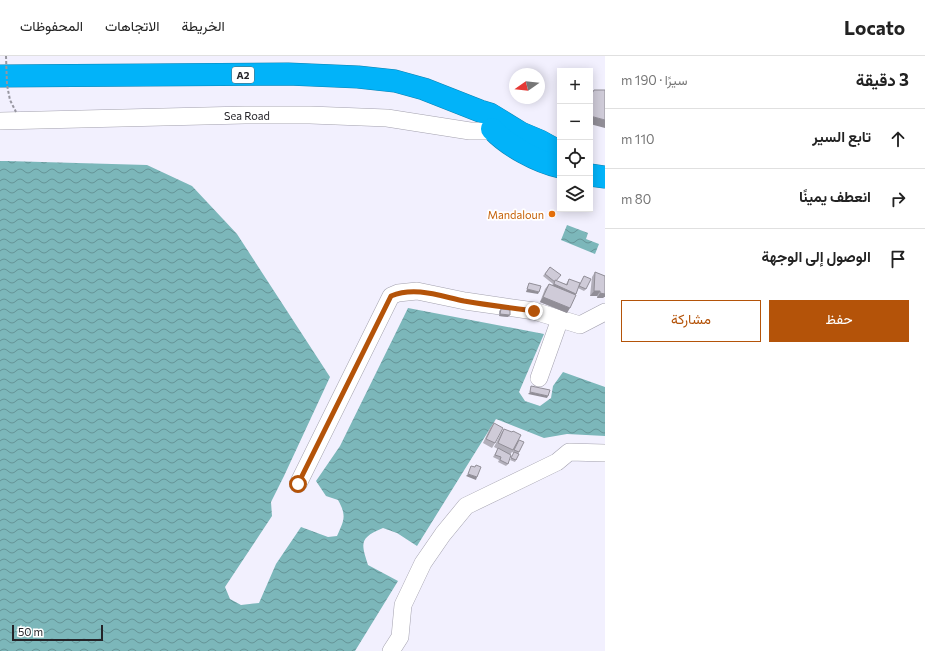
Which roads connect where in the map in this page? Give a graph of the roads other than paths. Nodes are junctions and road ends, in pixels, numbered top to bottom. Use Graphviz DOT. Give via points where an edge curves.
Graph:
graph roads {
  1 [pos="0,76"];
  2 [pos="0,121"];
  3 [pos="498,127"];
  4 [pos="537,150"];
  5 [pos="557,152"];
  6 [pos="557,166"];
  7 [pos="593,175"];
  8 [pos="605,177"];
  9 [pos="605,312"];
  10 [pos="560,319"];
  11 [pos="539,378"];
  12 [pos="605,453"];
  13 [pos="298,484"];
  14 [pos="391,651"];
  1 -- 3 [label="highway, A2" via="288,74 358,77 395,81 424,89 480,112 485,121"];
  2 -- 3 [label="street, Sea Road" via="310,115 387,118 470,131"];
  3 -- 4 [label="highway, A2" via="505,141"];
  4 -- 5 [label="highway, A2"];
  4 -- 6 [label="highway, A2" via="551,165"];
  7 -- 8 [label="highway"];
  9 -- 10 [label="street" via="580,325"];
  10 -- 11 [label="street"];
  10 -- 13 [label="street" via="534,311 417,291 391,296"];
  12 -- 14 [label="street" via="569,452 557,462 466,506 423,563 403,605 400,637"];
}
